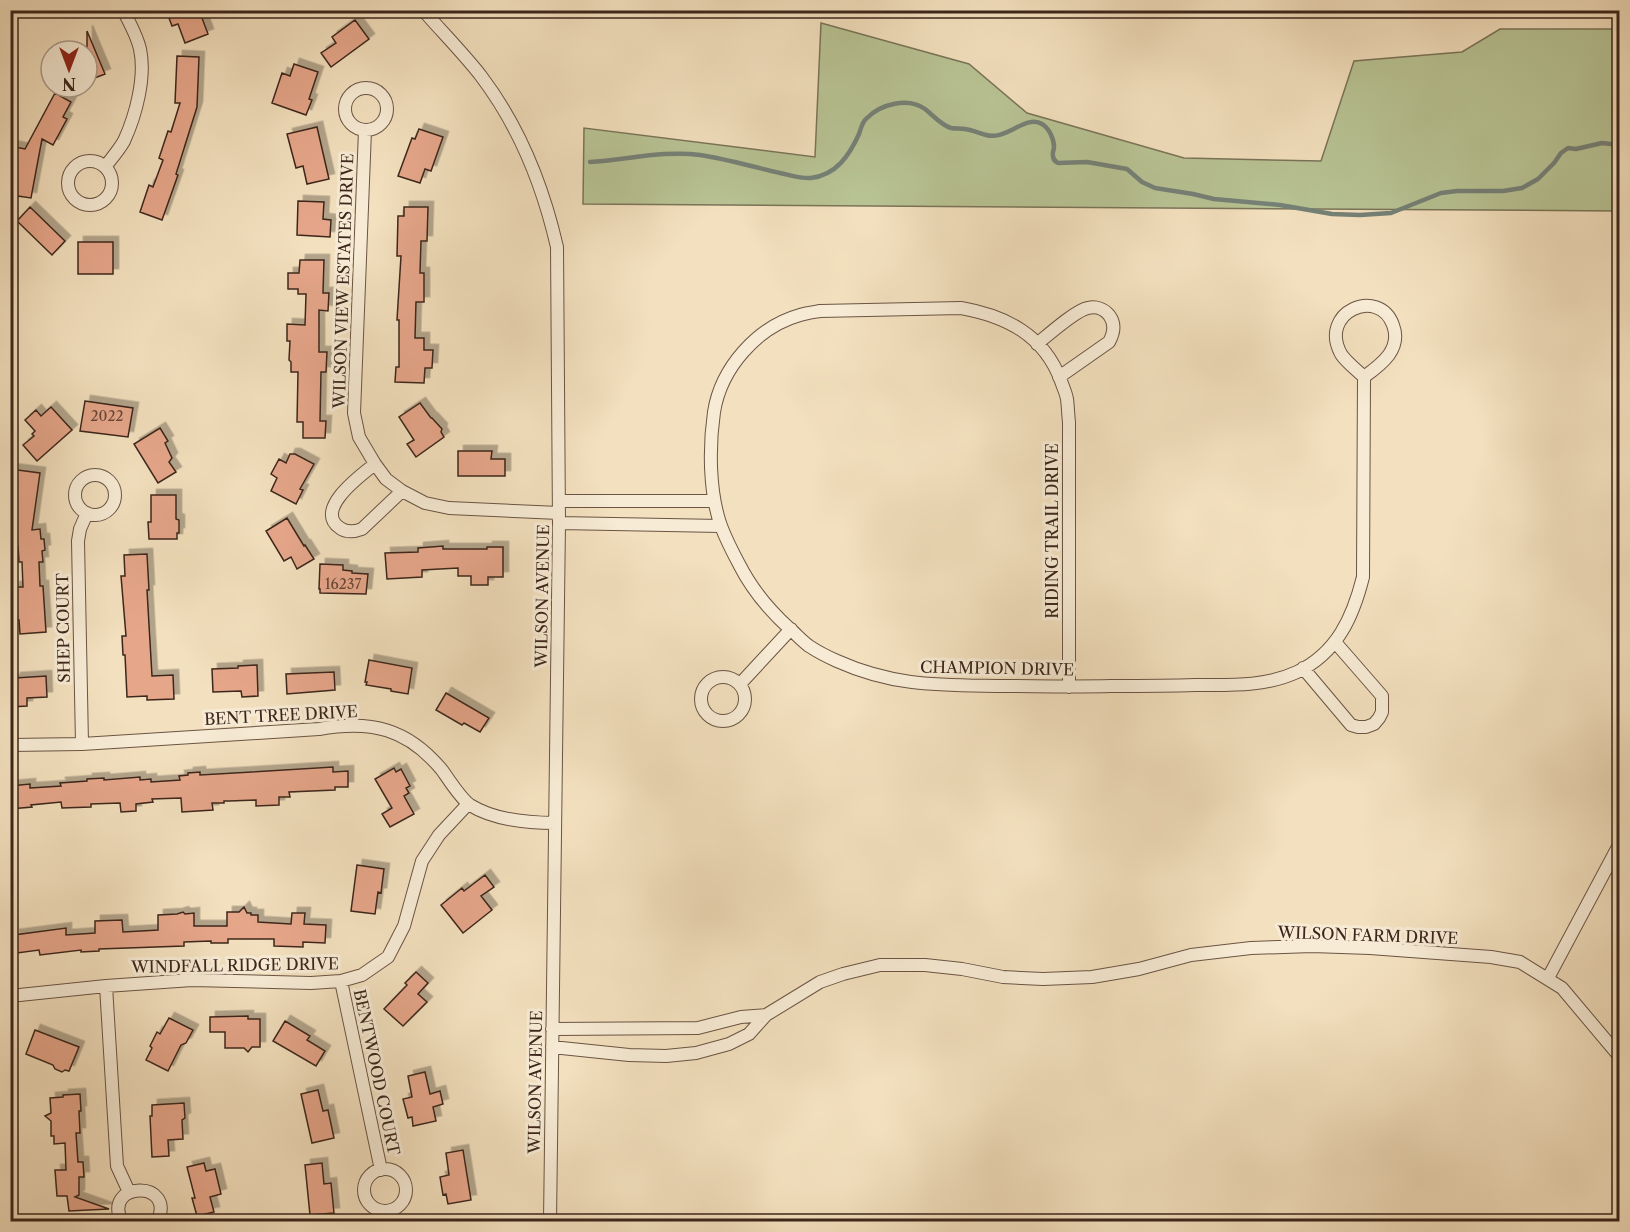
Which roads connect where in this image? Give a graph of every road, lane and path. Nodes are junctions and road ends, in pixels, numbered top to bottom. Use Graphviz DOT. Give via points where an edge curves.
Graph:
graph roads {
  1 [pos="123,10"];
  2 [pos="423,10"];
  3 [pos="365,130"];
  4 [pos="105,167"];
  5 [pos="1037,344"];
  6 [pos="1059,377"];
  7 [pos="1364,377"];
  8 [pos="375,464"];
  9 [pos="402,491"];
  10 [pos="714,501"];
  11 [pos="559,512"];
  12 [pos="87,513"];
  13 [pos="721,526"];
  14 [pos="791,629"];
  15 [pos="1335,642"];
  16 [pos="1304,668"];
  17 [pos="740,684"];
  18 [pos="1069,687"];
  19 [pos="82,744"];
  20 [pos="10,746"];
  21 [pos="468,804"];
  22 [pos="555,823"];
  23 [pos="1620,843"];
  24 [pos="1548,978"];
  25 [pos="341,981"];
  26 [pos="106,986"];
  27 [pos="10,996"];
  28 [pos="766,1015"];
  29 [pos="552,1029"];
  30 [pos="552,1047"];
  31 [pos="1620,1057"];
  32 [pos="381,1170"];
  33 [pos="129,1192"];
  34 [pos="122,1221"];
  35 [pos="157,1221"];
  36 [pos="550,1221"];
  1 -- 4 [label="street" via="140,48 143,69 135,114 123,143"];
  2 -- 11 [label="street, WILSON AVENUE" via="481,76 508,119 529,159 550,215 557,247"];
  3 -- 8 [label="street, WILSON VIEW ESTATES DRIVE" via="354,413 359,438"];
  5 -- 6 [label="street, RIDING TRAIL DRIVE" via="1046,351"];
  5 -- 6 [label="street" via="1087,308 1108,313 1114,328 1109,342"];
  5 -- 10 [label="street, RIDING TRAIL DRIVE" via="1003,320 961,308 820,311 777,325 739,356 716,400 711,450"];
  6 -- 18 [label="street, RIDING TRAIL DRIVE" via="1067,398 1069,422"];
  7 -- 7 [label="street" via="1388,356 1396,333 1391,318 1381,309 1360,306 1345,314 1335,332 1342,356"];
  7 -- 15 [label="street, CHAMPION DRIVE" via="1363,577 1345,628"];
  8 -- 9 [label="street, WILSON VIEW ESTATES DRIVE"];
  8 -- 9 [label="street" via="339,497 332,516 336,526 349,532 362,529"];
  9 -- 11 [label="street, WILSON VIEW ESTATES DRIVE" via="425,503 449,508"];
  10 -- 11 [label="street"];
  10 -- 13 [label="street, CHAMPION DRIVE"];
  11 -- 13 [label="street"];
  11 -- 22 [label="street, WILSON AVENUE"];
  12 -- 19 [label="street, SHEP COURT" via="78,541"];
  13 -- 14 [label="street, CHAMPION DRIVE" via="759,598"];
  14 -- 17 [label="street"];
  14 -- 18 [label="street, CHAMPION DRIVE" via="810,647 876,676 928,685"];
  15 -- 16 [label="street, CHAMPION DRIVE"];
  15 -- 16 [label="street" via="1382,696 1382,712 1374,724 1366,728 1352,725"];
  16 -- 18 [label="street, CHAMPION DRIVE" via="1251,685"];
  19 -- 20 [label="street, BENT TREE DRIVE"];
  19 -- 21 [label="street, BENT TREE DRIVE" via="342,725 371,727 392,731 430,756"];
  21 -- 22 [label="street, BENT TREE DRIVE" via="495,816"];
  21 -- 25 [label="street, WINDFALL RIDGE DRIVE" via="439,835 423,861 404,926 388,957 362,975"];
  22 -- 29 [label="street, WILSON AVENUE"];
  23 -- 24 [label="street"];
  24 -- 28 [label="street, WILSON FARM DRIVE" via="1520,962 1491,957 1312,946 1191,955 1092,977 1003,977 925,965 880,965 820,982"];
  24 -- 31 [label="street, WILSON FARM DRIVE" via="1563,988"];
  25 -- 26 [label="street, WINDFALL RIDGE DRIVE" via="192,980"];
  25 -- 32 [label="street, BENTWOOD COURT"];
  26 -- 27 [label="street, WINDFALL RIDGE DRIVE"];
  26 -- 33 [label="street" via="117,1166"];
  28 -- 29 [label="street, WILSON FARM DRIVE" via="741,1017 699,1029"];
  28 -- 30 [label="street, WILSON FARM DRIVE" via="749,1034 696,1053 629,1055"];
  29 -- 30 [label="street, WILSON AVENUE"];
  30 -- 36 [label="street, WILSON AVENUE"];
  33 -- 34 [label="street" via="118,1210"];
  33 -- 35 [label="street" via="142,1190 154,1195 160,1207"];
}
